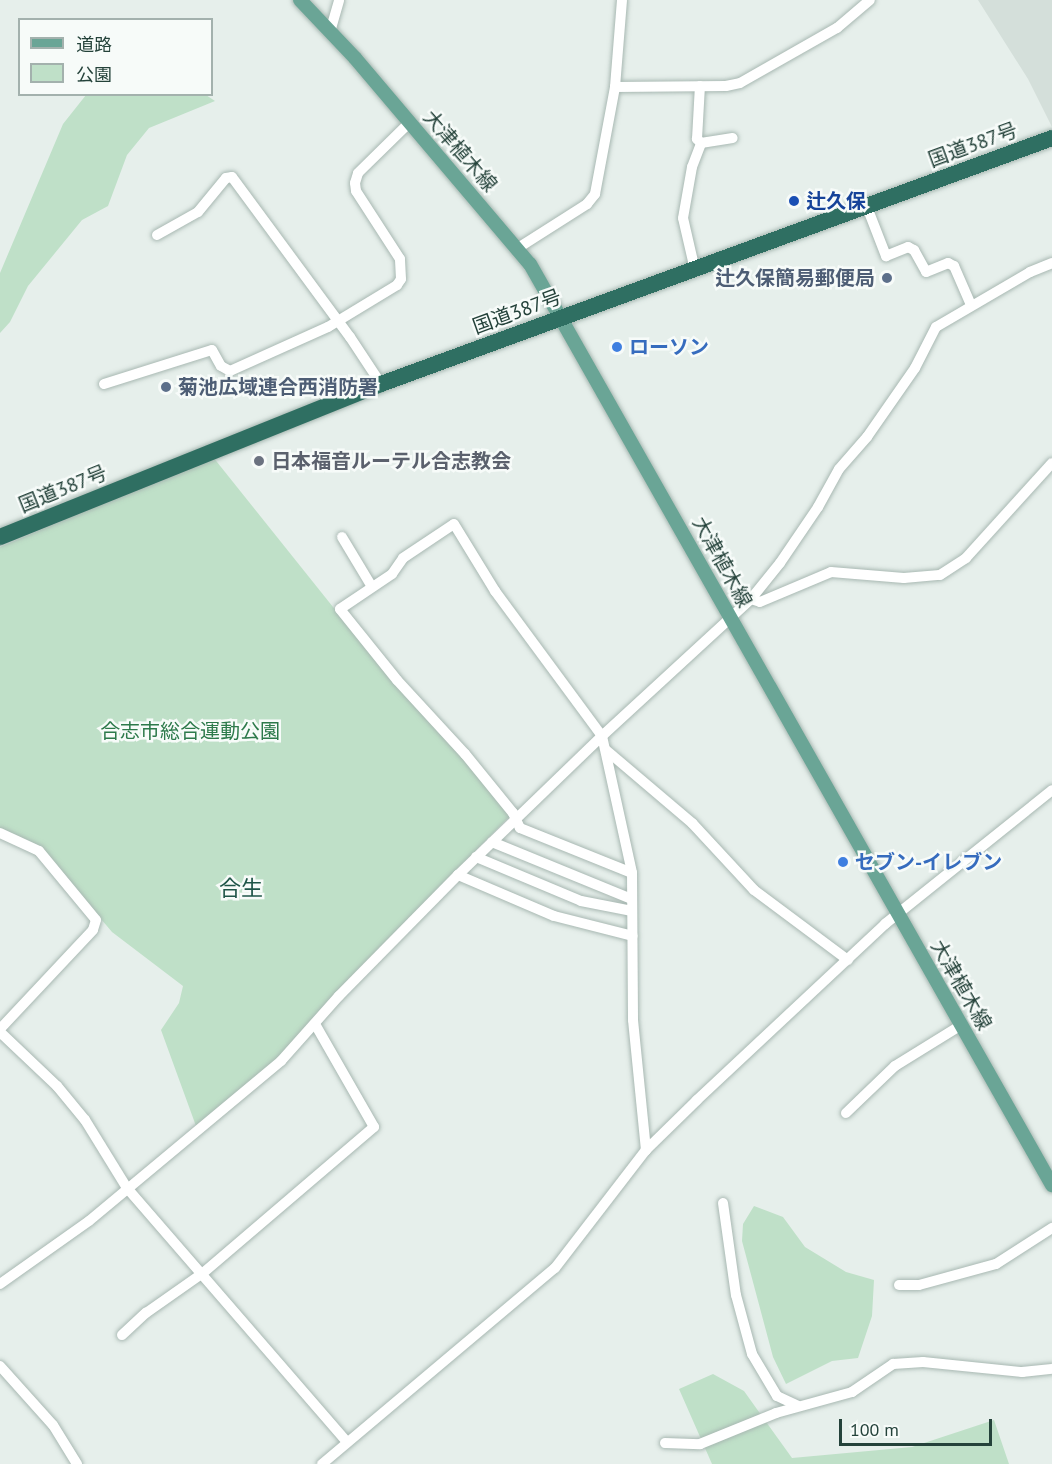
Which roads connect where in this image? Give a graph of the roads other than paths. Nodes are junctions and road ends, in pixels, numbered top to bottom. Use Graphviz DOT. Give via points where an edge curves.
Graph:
graph roads {
  1 [pos="300,0"];
  2 [pos="339,0"];
  3 [pos="622,0"];
  4 [pos="870,0"];
  5 [pos="330,32"];
  6 [pos="700,86"];
  7 [pos="615,87"];
  8 [pos="410,122"];
  9 [pos="733,138"];
  10 [pos="1052,138"];
  11 [pos="701,143"];
  12 [pos="867,207"];
  13 [pos="157,235"];
  14 [pos="518,248"];
  15 [pos="1052,263"];
  16 [pos="695,270"];
  17 [pos="971,305"];
  18 [pos="561,318"];
  19 [pos="337,322"];
  20 [pos="104,384"];
  21 [pos="381,384"];
  22 [pos="1052,463"];
  23 [pos="345,535"];
  24 [pos="0,537"];
  25 [pos="374,585"];
  26 [pos="751,599"];
  27 [pos="731,618"];
  28 [pos="602,736"];
  29 [pos="605,750"];
  30 [pos="1052,790"];
  31 [pos="515,819"];
  32 [pos="0,833"];
  33 [pos="492,842"];
  34 [pos="476,857"];
  35 [pos="632,873"];
  36 [pos="458,875"];
  37 [pos="632,898"];
  38 [pos="633,911"];
  39 [pos="898,914"];
  40 [pos="633,936"];
  41 [pos="848,960"];
  42 [pos="315,1024"];
  43 [pos="961,1026"];
  44 [pos="0,1030"];
  45 [pos="846,1113"];
  46 [pos="646,1150"];
  47 [pos="1052,1185"];
  48 [pos="127,1188"];
  49 [pos="723,1203"];
  50 [pos="1052,1228"];
  51 [pos="203,1273"];
  52 [pos="0,1284"];
  53 [pos="899,1285"];
  54 [pos="122,1335"];
  55 [pos="0,1366"];
  56 [pos="1052,1369"];
  57 [pos="798,1406"];
  58 [pos="347,1442"];
  59 [pos="665,1443"];
  60 [pos="77,1464"];
  61 [pos="322,1464"];
  1 -- 5 [label="main road, 大津植木線"];
  2 -- 5 [label="street"];
  3 -- 7 [label="street"];
  4 -- 6 [label="street" via="837,28 741,83"];
  5 -- 8 [label="main road, 大津植木線"];
  6 -- 7 [label="street"];
  6 -- 11 [label="street" via="697,139"];
  7 -- 14 [label="street" via="592,199"];
  8 -- 14 [label="main road, 大津植木線"];
  8 -- 19 [label="street" via="358,173 355,183 356,191 400,259 401,279 392,290"];
  9 -- 11 [label="street"];
  10 -- 12 [label="highway, 国道387号"];
  11 -- 16 [label="street" via="692,167 683,218"];
  12 -- 16 [label="highway, 国道387号"];
  12 -- 17 [label="street" via="886,256 908,247 914,250 926,272 948,263 954,266"];
  13 -- 19 [label="street" via="198,212 226,178 232,177"];
  14 -- 18 [label="main road, 大津植木線"];
  15 -- 17 [label="street"];
  16 -- 18 [label="highway, 国道387号"];
  17 -- 26 [label="street" via="936,327 902,387 839,469 818,507"];
  18 -- 21 [label="highway, 国道387号"];
  18 -- 27 [label="main road, 大津植木線"];
  19 -- 20 [label="street" via="230,371 221,366 212,351"];
  19 -- 21 [label="street"];
  21 -- 24 [label="highway, 国道387号"];
  22 -- 26 [label="street" via="966,558 940,575 904,578 831,572 760,602"];
  23 -- 25 [label="street"];
  25 -- 28 [label="street" via="392,574 404,558 454,525 495,591"];
  25 -- 31 [label="street" via="340,609 397,680 465,754"];
  26 -- 27 [label="street"];
  27 -- 28 [label="street"];
  27 -- 39 [label="main road, 大津植木線"];
  28 -- 29 [label="street"];
  28 -- 31 [label="street"];
  29 -- 35 [label="street"];
  29 -- 41 [label="street" via="692,824 754,890"];
  30 -- 39 [label="street"];
  31 -- 33 [label="street"];
  31 -- 35 [label="street" via="520,828"];
  32 -- 44 [label="street" via="39,851 96,920 93,930"];
  33 -- 34 [label="street"];
  33 -- 37 [label="street"];
  34 -- 36 [label="street"];
  34 -- 38 [label="street" via="581,901"];
  35 -- 37 [label="street"];
  36 -- 40 [label="street" via="554,916"];
  36 -- 42 [label="street"];
  37 -- 38 [label="street"];
  38 -- 40 [label="street"];
  39 -- 41 [label="street"];
  39 -- 43 [label="main road, 大津植木線"];
  40 -- 46 [label="street" via="633,1020"];
  41 -- 46 [label="street"];
  42 -- 48 [label="street" via="281,1061"];
  42 -- 51 [label="street" via="374,1127"];
  43 -- 45 [label="street" via="895,1066"];
  43 -- 47 [label="main road, 大津植木線"];
  44 -- 48 [label="street" via="85,1120"];
  46 -- 58 [label="street" via="555,1268"];
  48 -- 51 [label="street"];
  48 -- 52 [label="street" via="89,1221"];
  49 -- 57 [label="street" via="736,1295 752,1354 777,1396"];
  50 -- 53 [label="street" via="996,1264 919,1285"];
  51 -- 54 [label="street" via="146,1312"];
  51 -- 58 [label="street"];
  55 -- 60 [label="street" via="53,1425"];
  56 -- 57 [label="street" via="1022,1372 923,1362 893,1364 852,1392"];
  57 -- 59 [label="street" via="700,1444"];
  58 -- 61 [label="street"];
}
